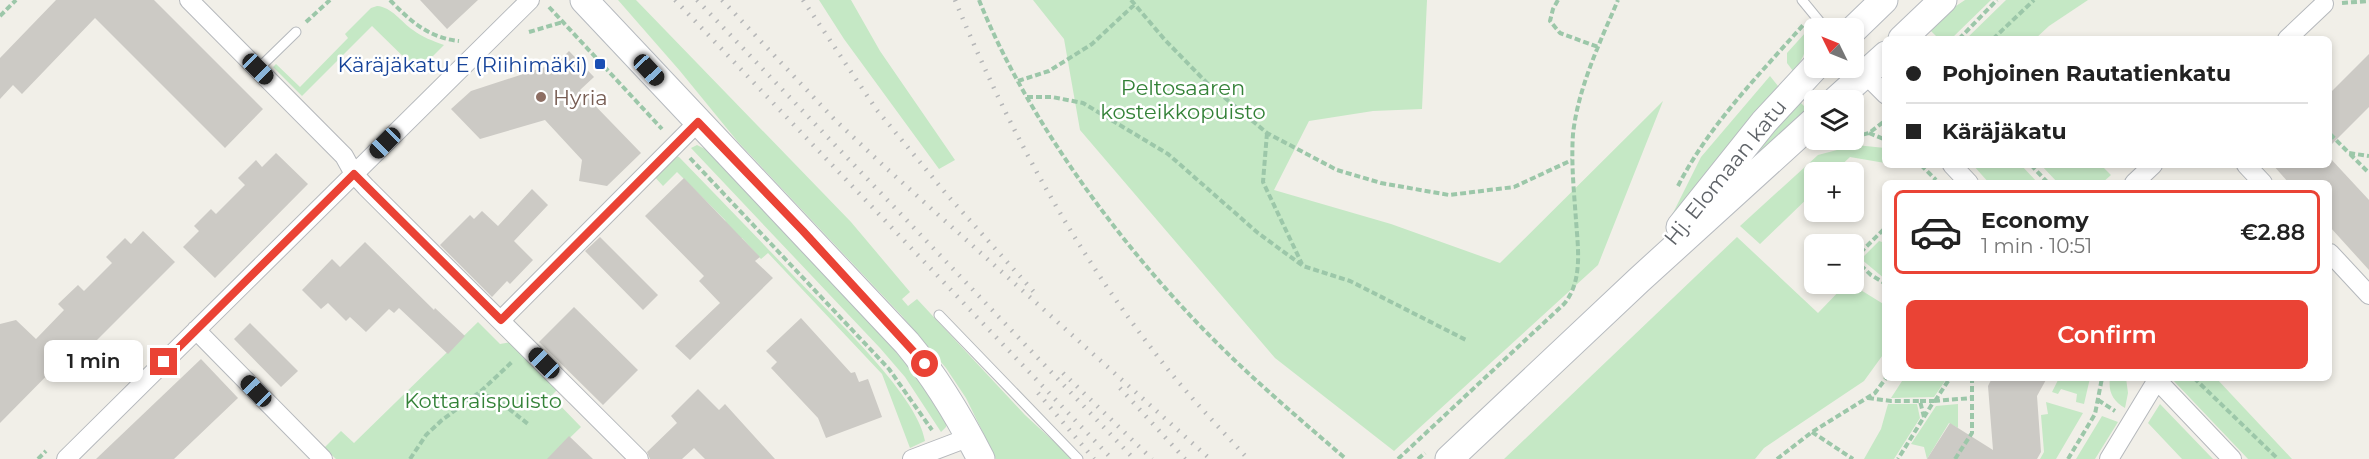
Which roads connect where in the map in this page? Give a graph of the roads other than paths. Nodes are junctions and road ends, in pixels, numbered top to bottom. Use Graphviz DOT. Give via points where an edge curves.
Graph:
graph roads {
  1 [pos="189,0"];
  2 [pos="530,0"];
  3 [pos="584,0"];
  4 [pos="1802,0"];
  5 [pos="1884,0"];
  6 [pos="1943,0"];
  7 [pos="2324,4"];
  8 [pos="1819,18"];
  9 [pos="1864,19"];
  10 [pos="296,33"];
  11 [pos="1905,36"];
  12 [pos="2290,36"];
  13 [pos="1882,57"];
  14 [pos="1864,66"];
  15 [pos="258,69"];
  16 [pos="1864,74"];
  17 [pos="1805,78"];
  18 [pos="1882,91"];
  19 [pos="698,122"];
  20 [pos="1804,130"];
  21 [pos="1955,168"];
  22 [pos="2150,168"];
  23 [pos="2249,168"];
  24 [pos="354,174"];
  25 [pos="1966,180"];
  26 [pos="2137,180"];
  27 [pos="2260,180"];
  28 [pos="2332,255"];
  29 [pos="1639,280"];
  30 [pos="2369,295"];
  31 [pos="939,315"];
  32 [pos="501,320"];
  33 [pos="196,330"];
  34 [pos="2155,381"];
  35 [pos="2158,381"];
  36 [pos="976,448"];
  37 [pos="66,459"];
  38 [pos="323,459"];
  39 [pos="639,459"];
  40 [pos="912,459"];
  41 [pos="1078,459"];
  42 [pos="1449,459"];
  43 [pos="2109,459"];
  44 [pos="2232,459"];
  1 -- 15 [label="street"];
  2 -- 24 [label="street"];
  3 -- 19 [label="street"];
  4 -- 8 [label="lane"];
  5 -- 9 [label="street"];
  6 -- 11 [label="street"];
  7 -- 12 [label="street"];
  10 -- 15 [label="lane"];
  13 -- 14 [label="street"];
  15 -- 24 [label="street" via="344,156"];
  16 -- 18 [label="street"];
  17 -- 29 [label="street, Hj. Elomaan katu" via="1764,122"];
  19 -- 32 [label="street"];
  19 -- 36 [label="street" via="925,364"];
  20 -- 29 [label="street, Hj. Elomaan katu"];
  21 -- 25 [label="street"];
  22 -- 26 [label="street"];
  23 -- 27 [label="street"];
  24 -- 32 [label="street"];
  24 -- 33 [label="street"];
  28 -- 30 [label="street"];
  29 -- 42 [label="street, Hj. Elomaan katu"];
  31 -- 41 [label="lane"];
  32 -- 39 [label="street"];
  33 -- 37 [label="street"];
  33 -- 38 [label="street"];
  34 -- 43 [label="street"];
  35 -- 44 [label="street"];
  36 -- 40 [label="street" via="942,448"];
}
